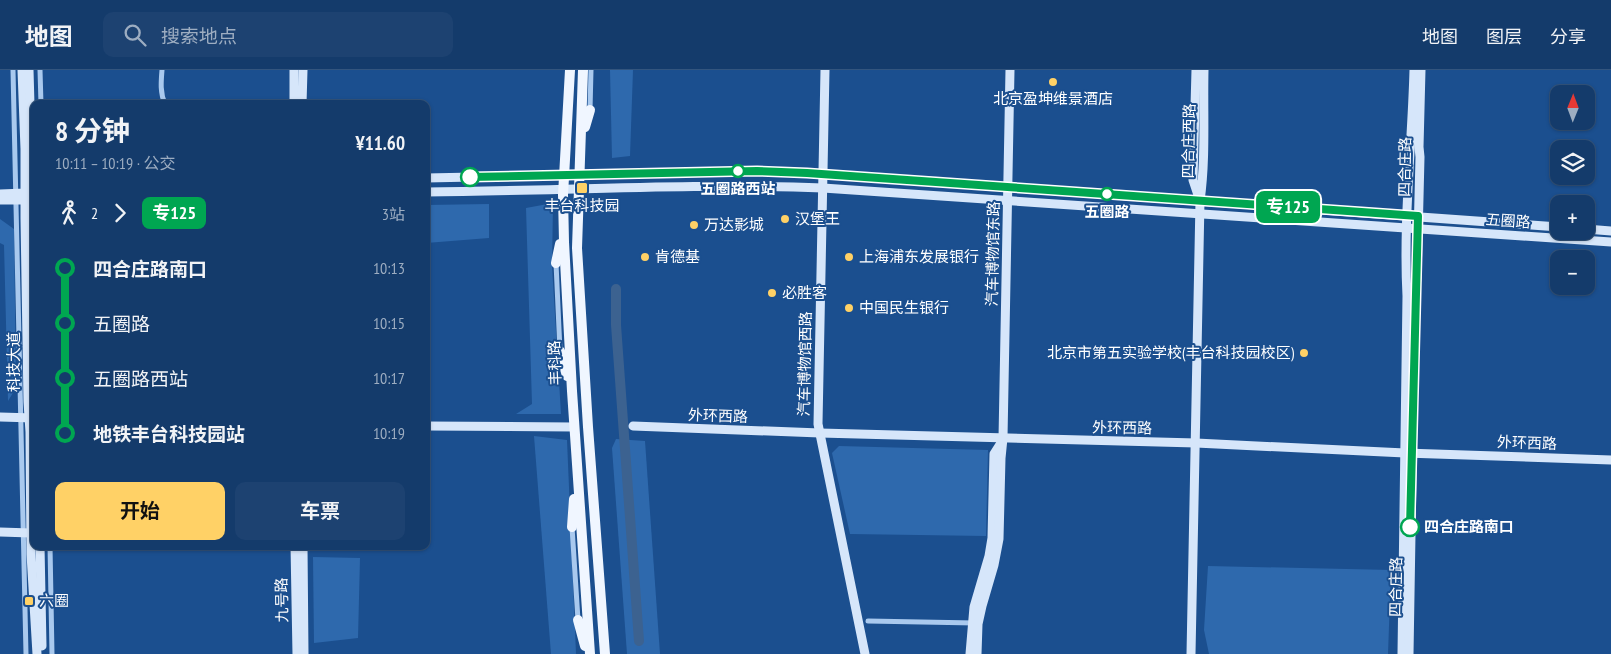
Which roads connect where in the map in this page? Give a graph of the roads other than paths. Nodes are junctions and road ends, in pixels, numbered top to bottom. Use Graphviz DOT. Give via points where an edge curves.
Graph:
graph roads {
  1 [pos="13,70"];
  2 [pos="22,70"];
  3 [pos="29,70"];
  4 [pos="40,70"];
  5 [pos="162,70"];
  6 [pos="294,70"];
  7 [pos="303,70"];
  8 [pos="570,70"];
  9 [pos="583,70"];
  10 [pos="591,70"];
  11 [pos="825,70"];
  12 [pos="1010,70"];
  13 [pos="1196,70"];
  14 [pos="1204,70"];
  15 [pos="1414,70"];
  16 [pos="1421,70"];
  17 [pos="41,100"];
  18 [pos="164,100"];
  19 [pos="294,100"];
  20 [pos="302,100"];
  21 [pos="590,110"];
  22 [pos="580,143"];
  23 [pos="564,174"];
  24 [pos="823,174"];
  25 [pos="579,175"];
  26 [pos="430,178"];
  27 [pos="1008,187"];
  28 [pos="823,188"];
  29 [pos="563,190"];
  30 [pos="579,190"];
  31 [pos="430,192"];
  32 [pos="0,194"];
  33 [pos="26,196"];
  34 [pos="0,200"];
  35 [pos="1008,200"];
  36 [pos="1200,201"];
  37 [pos="1200,214"];
  38 [pos="1408,216"];
  39 [pos="1418,216"];
  40 [pos="1550,226"];
  41 [pos="1407,227"];
  42 [pos="1418,228"];
  43 [pos="1595,230"];
  44 [pos="564,231"];
  45 [pos="1611,231"];
  46 [pos="30,233"];
  47 [pos="1611,242"];
  48 [pos="556,263"];
  49 [pos="560,351"];
  50 [pos="572,391"];
  51 [pos="0,418"];
  52 [pos="28,418"];
  53 [pos="430,426"];
  54 [pos="633,426"];
  55 [pos="574,427"];
  56 [pos="820,434"];
  57 [pos="1003,438"];
  58 [pos="1196,443"];
  59 [pos="1408,453"];
  60 [pos="1611,460"];
  61 [pos="578,478"];
  62 [pos="572,527"];
  63 [pos="0,532"];
  64 [pos="27,533"];
  65 [pos="40,550"];
  66 [pos="50,550"];
  67 [pos="296,550"];
  68 [pos="304,550"];
  69 [pos="578,620"];
  70 [pos="868,621"];
  71 [pos="974,623"];
  72 [pos="26,654"];
  73 [pos="37,654"];
  74 [pos="42,654"];
  75 [pos="52,654"];
  76 [pos="297,654"];
  77 [pos="304,654"];
  78 [pos="589,654"];
  79 [pos="605,654"];
  80 [pos="865,654"];
  81 [pos="970,654"];
  82 [pos="977,654"];
  83 [pos="1191,654"];
  84 [pos="1402,654"];
  85 [pos="1409,654"];
  1 -- 33 [label="street"];
  2 -- 33 [label="street, 科技大道"];
  3 -- 33 [label="street, 科技大道"];
  4 -- 17 [label="street"];
  5 -- 18 [label="street"];
  6 -- 19 [label="street"];
  7 -- 20 [label="street"];
  8 -- 23 [label="main road, 丰科路"];
  9 -- 22 [label="main road, 丰科路"];
  10 -- 21 [label="street"];
  11 -- 24 [label="street, 汽车博物馆西路"];
  12 -- 27 [label="street, 汽车博物馆东路"];
  13 -- 36 [label="street, 四合庄西路" via="1193,180"];
  14 -- 36 [label="street, 四合庄西路"];
  15 -- 38 [label="street, 四合庄路"];
  16 -- 39 [label="street, 四合庄路"];
  21 -- 22 [label="main road"];
  22 -- 25 [label="main road, 丰科路"];
  23 -- 25 [label="street, 五圈路"];
  23 -- 26 [label="street, 五圈路"];
  23 -- 29 [label="main road, 丰科路"];
  24 -- 25 [label="street, 五圈路" via="757,171"];
  24 -- 27 [label="street, 五圈路"];
  24 -- 28 [label="street, 汽车博物馆西路"];
  25 -- 30 [label="main road, 丰科路"];
  27 -- 35 [label="street, 汽车博物馆东路"];
  27 -- 36 [label="street, 五圈路"];
  28 -- 30 [label="street, 五圈路" via="756,186"];
  28 -- 35 [label="street, 五圈路"];
  28 -- 56 [label="street, 汽车博物馆西路"];
  29 -- 30 [label="street, 五圈路"];
  29 -- 31 [label="street, 五圈路"];
  29 -- 44 [label="main road, 丰科路"];
  30 -- 79 [label="main road, 丰科路" via="578,258"];
  32 -- 33 [label="street"];
  33 -- 34 [label="street"];
  33 -- 46 [label="street, 科技大道"];
  33 -- 52 [label="street, 科技大道"];
  35 -- 37 [label="street, 五圈路"];
  35 -- 57 [label="street, 汽车博物馆东路"];
  36 -- 37 [label="street"];
  36 -- 38 [label="street, 五圈路"];
  37 -- 41 [label="street, 五圈路"];
  37 -- 58 [label="street"];
  38 -- 39 [label="street, 五圈路"];
  38 -- 41 [label="street, 四合庄路"];
  39 -- 40 [label="street, 五圈路"];
  39 -- 42 [label="street, 四合庄路"];
  41 -- 42 [label="street, 五圈路"];
  41 -- 59 [label="street, 四合庄路"];
  42 -- 47 [label="street, 五圈路"];
  42 -- 59 [label="street, 四合庄路"];
  43 -- 45 [label="street"];
  44 -- 48 [label="main road"];
  44 -- 50 [label="main road, 丰科路"];
  48 -- 49 [label="street, 丰科路"];
  49 -- 50 [label="main road"];
  50 -- 55 [label="main road, 丰科路"];
  51 -- 52 [label="street"];
  52 -- 64 [label="street, 科技大道"];
  53 -- 55 [label="street"];
  54 -- 56 [label="street, 外环西路"];
  55 -- 61 [label="main road, 丰科路"];
  56 -- 57 [label="street, 外环西路"];
  56 -- 80 [label="street, 汽车博物馆西路"];
  57 -- 58 [label="street, 外环西路"];
  57 -- 71 [label="street" via="994,454 992,538 974,608"];
  58 -- 59 [label="street, 外环西路"];
  58 -- 83 [label="street"];
  59 -- 60 [label="street, 外环西路"];
  59 -- 84 [label="street, 四合庄路"];
  59 -- 85 [label="street, 四合庄路"];
  61 -- 62 [label="main road"];
  61 -- 78 [label="main road, 丰科路"];
  62 -- 69 [label="street"];
  63 -- 64 [label="street"];
  64 -- 72 [label="street"];
  64 -- 73 [label="street, 科技大道"];
  65 -- 74 [label="street"];
  66 -- 75 [label="street"];
  67 -- 76 [label="street, 九号路"];
  68 -- 77 [label="street, 九号路"];
  69 -- 78 [label="main road"];
  70 -- 71 [label="street"];
  71 -- 81 [label="street"];
  71 -- 82 [label="street"];
}
